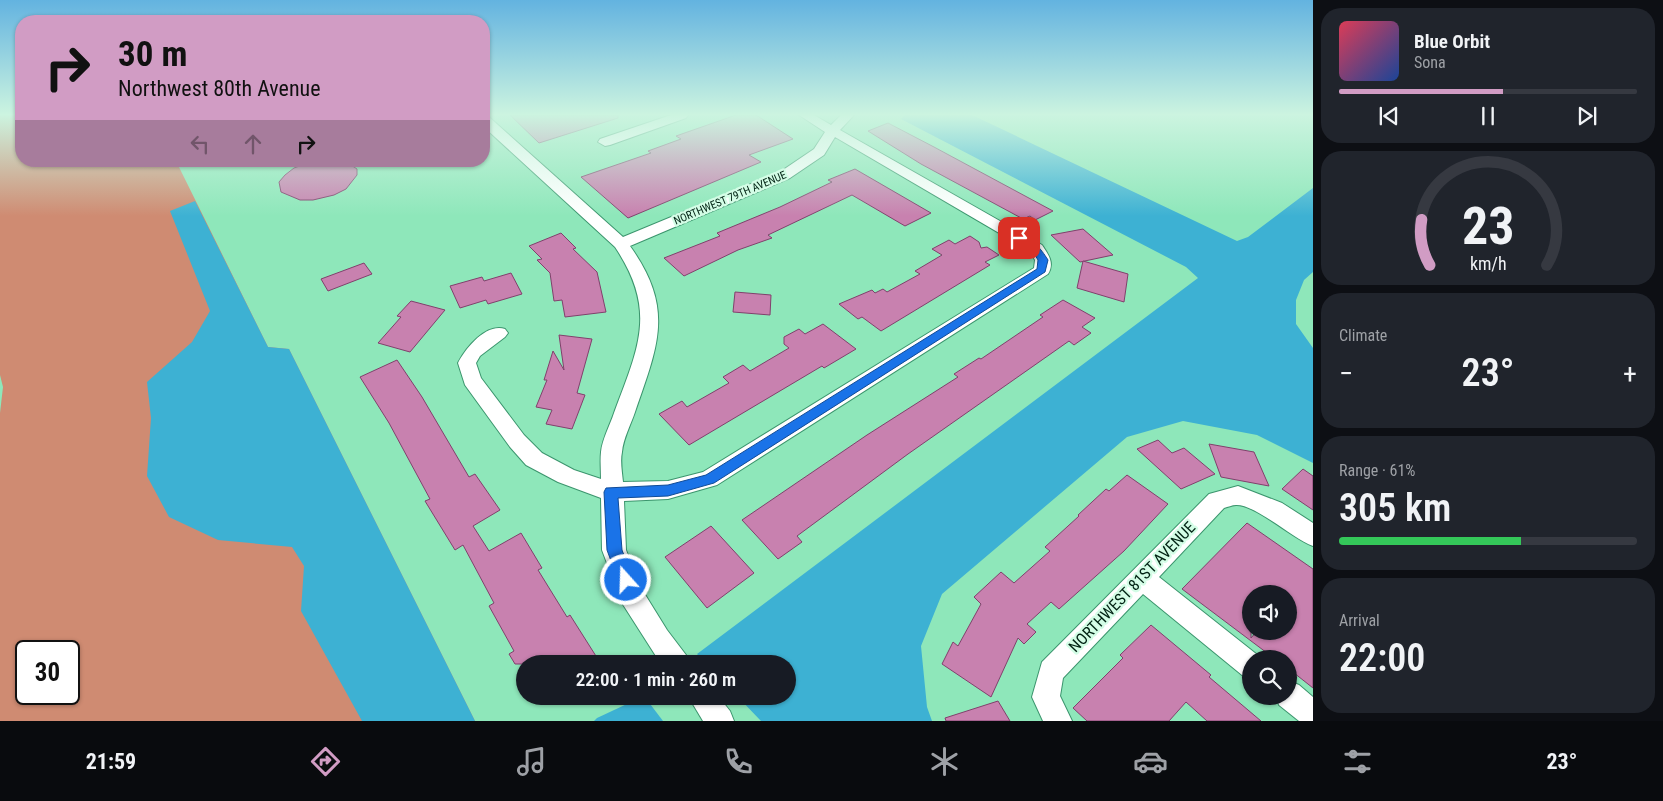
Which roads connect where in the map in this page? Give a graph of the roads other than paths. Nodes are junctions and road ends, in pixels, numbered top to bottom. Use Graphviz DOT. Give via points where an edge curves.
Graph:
graph roads {
  1 [pos="516,149"];
  2 [pos="821,149"];
  3 [pos="864,149"];
  4 [pos="621,244"];
  5 [pos="1043,260"];
  6 [pos="499,333"];
  7 [pos="611,492"];
  8 [pos="1238,495"];
  9 [pos="1313,536"];
  10 [pos="1141,578"];
  11 [pos="670,655"];
  12 [pos="1242,659"];
  13 [pos="1297,702"];
  14 [pos="708,705"];
  15 [pos="1313,715"];
  16 [pos="720,721"];
  17 [pos="1058,721"];
  1 -- 4 [label="street"];
  2 -- 4 [label="street, NORTHWEST 79TH AVENUE" via="785,175"];
  3 -- 5 [label="street" via="1036,248"];
  4 -- 7 [label="street" via="637,267 646,292 651,324 644,358 611,451"];
  5 -- 7 [label="street" via="1042,270 710,479 668,490"];
  6 -- 7 [label="street" via="473,352 467,363 472,380 534,459 566,476"];
  7 -- 11 [label="street" via="614,550 631,595"];
  8 -- 9 [label="street" via="1274,510"];
  8 -- 10 [label="street, NORTHWEST 81ST AVENUE" via="1217,501"];
  10 -- 12 [label="street"];
  10 -- 17 [label="street, NORTHWEST 81ST AVENUE" via="1051,671 1046,697"];
  13 -- 15 [label="street"];
  14 -- 16 [label="street"];
}
